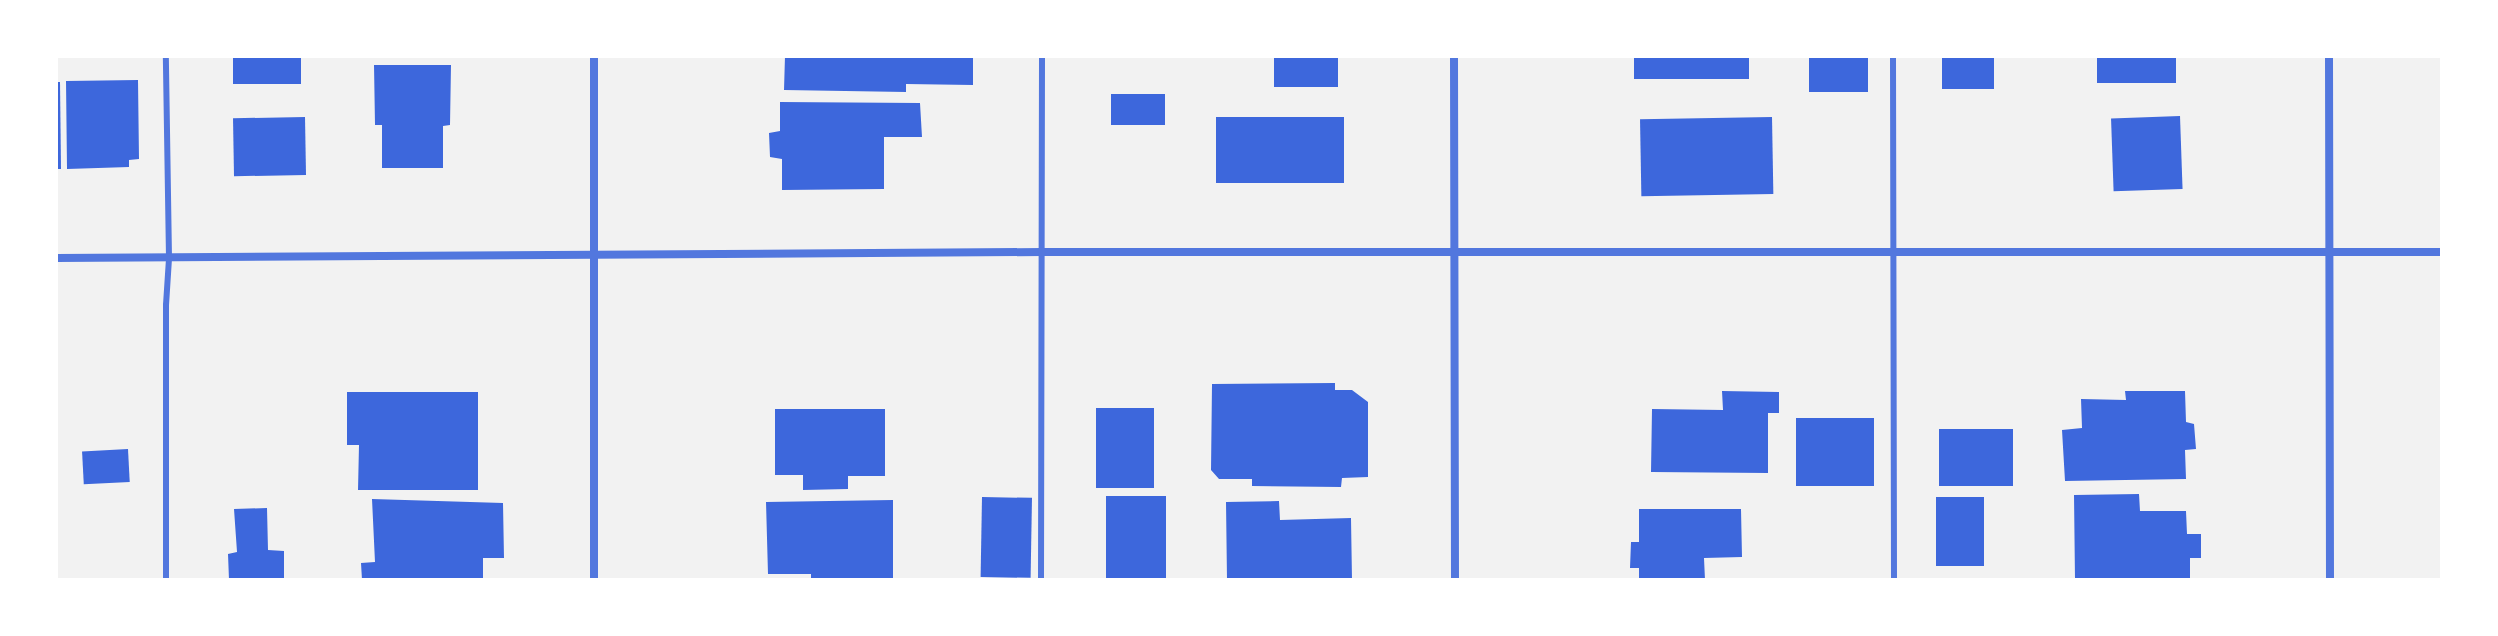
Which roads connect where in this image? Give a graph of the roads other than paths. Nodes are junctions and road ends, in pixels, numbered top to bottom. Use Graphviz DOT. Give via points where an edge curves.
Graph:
graph roads {
  1 [pos="166,56"];
  2 [pos="594,56"];
  3 [pos="1042,56"];
  4 [pos="1454,56"];
  5 [pos="1893,56"];
  6 [pos="2329,56"];
  7 [pos="1042,252"];
  8 [pos="1454,252"];
  9 [pos="2327,252"];
  10 [pos="2442,252"];
  11 [pos="1894,254"];
  12 [pos="593,256"];
  13 [pos="56,258"];
  14 [pos="169,258"];
  15 [pos="166,580"];
  16 [pos="594,580"];
  17 [pos="1041,580"];
  18 [pos="1455,580"];
  19 [pos="1894,580"];
  20 [pos="2330,580"];
  1 -- 14 [label="lane"];
  2 -- 12 [label="street"];
  3 -- 7 [label="lane"];
  4 -- 8 [label="street"];
  5 -- 11 [label="lane"];
  6 -- 9 [label="street"];
  7 -- 8 [label="street"];
  7 -- 12 [label="street"];
  7 -- 17 [label="lane"];
  8 -- 11 [label="street"];
  8 -- 18 [label="street"];
  9 -- 10 [label="street"];
  9 -- 11 [label="street"];
  9 -- 20 [label="street"];
  11 -- 19 [label="lane"];
  12 -- 14 [label="street"];
  12 -- 16 [label="street"];
  13 -- 14 [label="street"];
  14 -- 15 [label="lane"];
}
